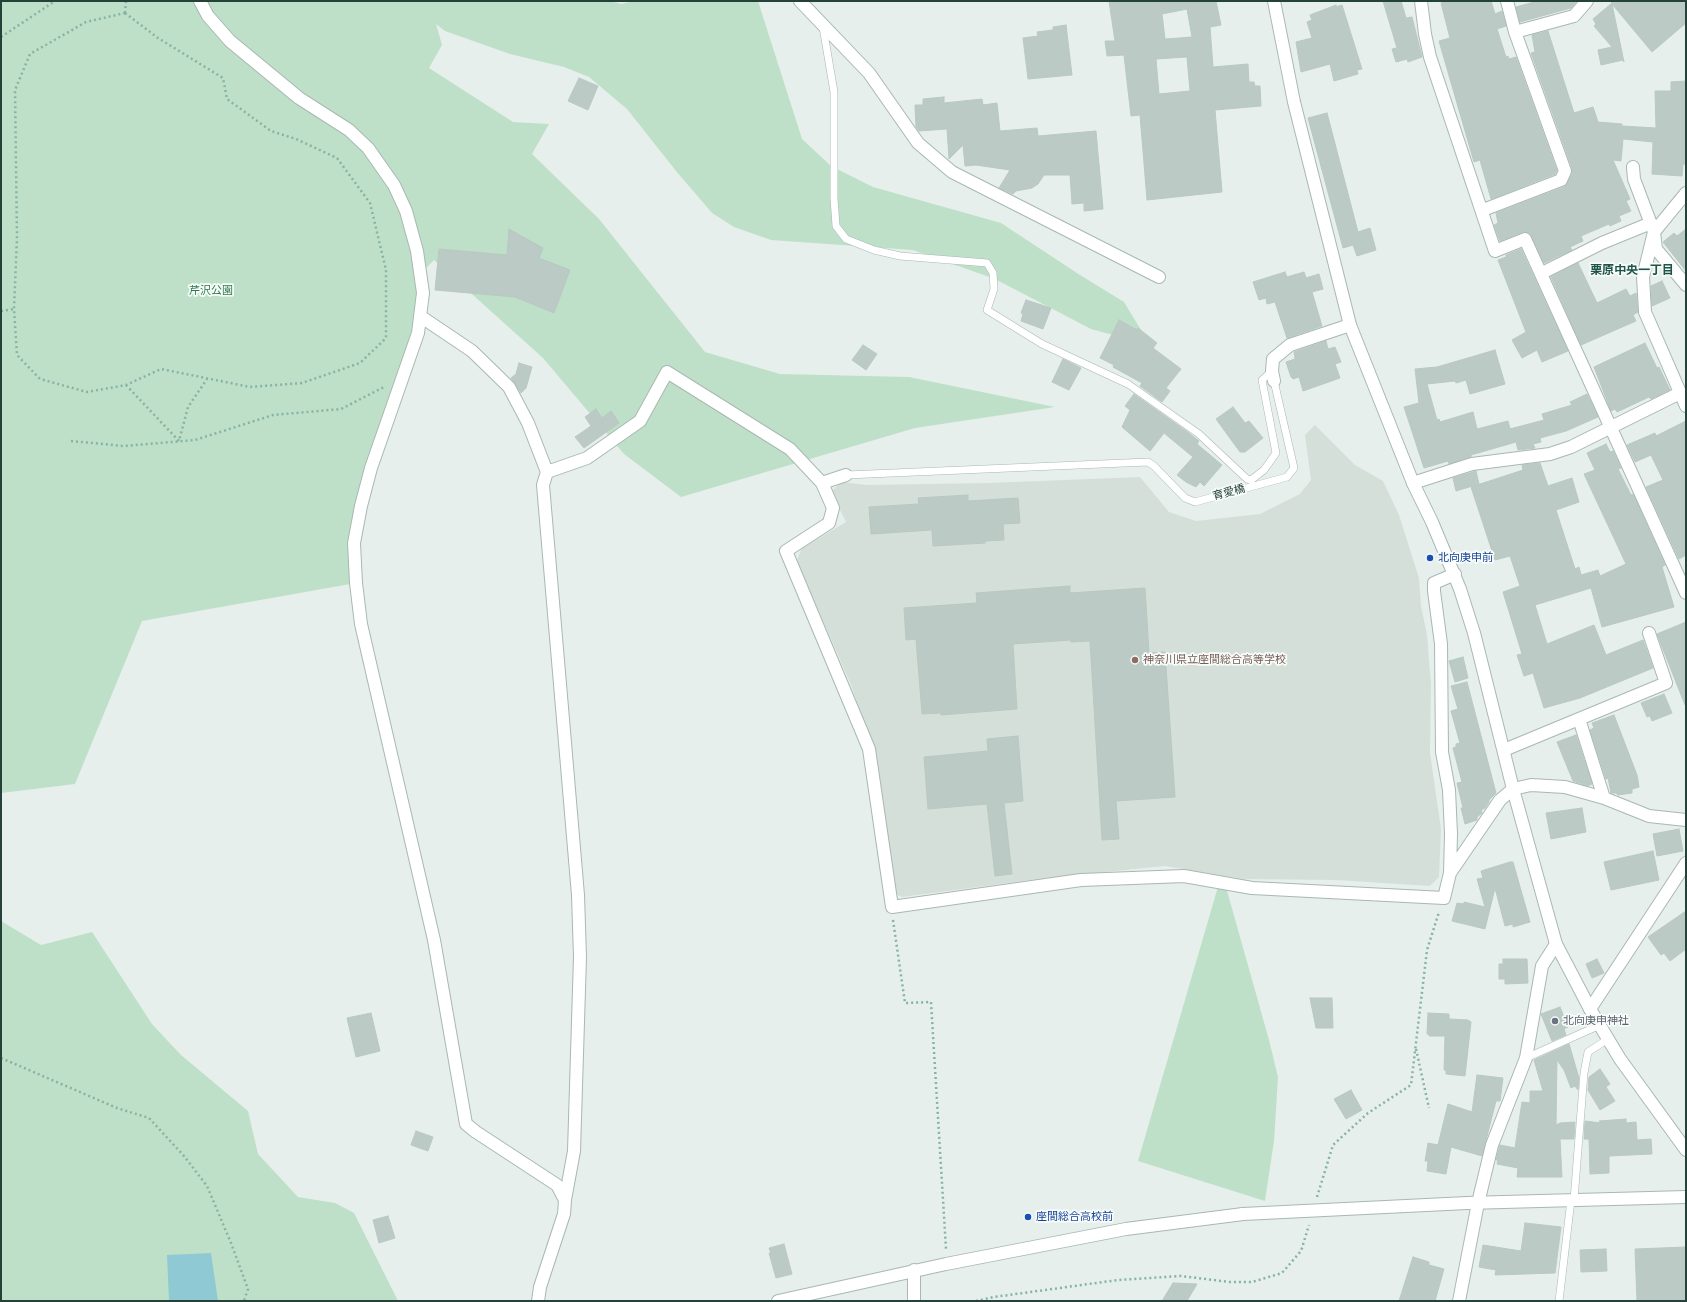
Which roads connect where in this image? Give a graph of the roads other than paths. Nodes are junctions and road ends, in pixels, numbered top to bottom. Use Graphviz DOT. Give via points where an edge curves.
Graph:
graph roads {
  1 [pos="200,1"];
  2 [pos="800,1"];
  3 [pos="1274,1"];
  4 [pos="1421,1"];
  5 [pos="1507,1"];
  6 [pos="1587,1"];
  7 [pos="822,24"];
  8 [pos="1514,32"];
  9 [pos="1633,167"];
  10 [pos="1686,193"];
  11 [pos="1483,210"];
  12 [pos="1652,228"];
  13 [pos="1542,273"];
  14 [pos="1159,277"];
  15 [pos="1686,285"];
  16 [pos="420,316"];
  17 [pos="1350,325"];
  18 [pos="1273,376"];
  19 [pos="1680,393"];
  20 [pos="1686,406"];
  21 [pos="1612,428"];
  22 [pos="547,472"];
  23 [pos="846,475"];
  24 [pos="822,483"];
  25 [pos="1413,483"];
  26 [pos="1454,574"];
  27 [pos="1686,593"];
  28 [pos="1649,633"];
  29 [pos="1579,719"];
  30 [pos="1504,750"];
  31 [pos="1513,789"];
  32 [pos="1604,798"];
  33 [pos="1686,820"];
  34 [pos="1686,863"];
  35 [pos="1450,873"];
  36 [pos="1556,944"];
  37 [pos="1590,1009"];
  38 [pos="1600,1025"];
  39 [pos="1608,1039"];
  40 [pos="1526,1058"];
  41 [pos="1686,1150"];
  42 [pos="1686,1197"];
  43 [pos="565,1200"];
  44 [pos="1572,1200"];
  45 [pos="1473,1203"];
  46 [pos="914,1270"];
  47 [pos="538,1301"];
  48 [pos="778,1301"];
  49 [pos="914,1301"];
  50 [pos="1459,1301"];
  51 [pos="1559,1301"];
  1 -- 16 [label="street" via="208,16 230,40 299,98 350,130 381,166 394,185 406,211 417,251 423,293"];
  2 -- 7 [label="street"];
  3 -- 17 [label="street" via="1294,102"];
  4 -- 11 [label="street" via="1430,57"];
  5 -- 8 [label="street"];
  6 -- 8 [label="street" via="1574,16"];
  7 -- 14 [label="street" via="869,73 918,143 952,172"];
  7 -- 18 [label="lane" via="834,92 836,226 846,239 874,250 900,256 987,263 993,274 994,288 987,310 1042,344 1128,384 1196,431 1251,480 1264,470 1276,453 1262,380"];
  8 -- 11 [label="street" via="1565,171 1561,180"];
  9 -- 12 [label="street" via="1634,179"];
  10 -- 12 [label="street"];
  11 -- 13 [label="street" via="1495,251 1525,239"];
  12 -- 13 [label="street" via="1602,243"];
  12 -- 15 [label="street" via="1656,249"];
  12 -- 19 [label="street" via="1642,277 1645,312"];
  13 -- 21 [label="street"];
  16 -- 22 [label="street" via="472,351 509,387 528,423"];
  16 -- 43 [label="street" via="418,333 360,506 354,543 361,624 434,940 466,1124 557,1185"];
  17 -- 18 [label="street" via="1290,345 1273,359"];
  17 -- 25 [label="street"];
  18 -- 23 [label="lane, 育愛橋" via="1294,468 1287,477 1195,502 1185,498 1148,462"];
  19 -- 20 [label="street"];
  19 -- 21 [label="street"];
  21 -- 25 [label="street" via="1550,454 1472,464"];
  21 -- 27 [label="street"];
  22 -- 24 [label="street" via="587,458 640,421 667,372 790,448"];
  22 -- 43 [label="street" via="543,485 578,895 580,957 574,1151"];
  23 -- 24 [label="street"];
  24 -- 35 [label="street" via="833,508 830,523 786,551 869,749 892,907 1080,880 1184,876 1252,888 1444,898"];
  25 -- 26 [label="street"];
  26 -- 30 [label="street" via="1474,633"];
  26 -- 35 [label="street" via="1434,583 1441,644 1442,752 1449,790"];
  28 -- 29 [label="street" via="1666,683"];
  29 -- 30 [label="street"];
  29 -- 32 [label="street"];
  30 -- 31 [label="street"];
  31 -- 32 [label="street" via="1531,785 1565,787"];
  31 -- 35 [label="street" via="1500,800"];
  31 -- 36 [label="street"];
  32 -- 33 [label="street" via="1649,816"];
  34 -- 37 [label="street"];
  36 -- 37 [label="street"];
  36 -- 40 [label="street" via="1542,966"];
  37 -- 38 [label="street"];
  38 -- 39 [label="street"];
  38 -- 40 [label="lane"];
  39 -- 41 [label="street"];
  39 -- 44 [label="lane" via="1588,1052 1586,1059"];
  40 -- 45 [label="street" via="1492,1145"];
  42 -- 44 [label="street"];
  43 -- 47 [label="street" via="564,1214 540,1287"];
  44 -- 45 [label="street"];
  44 -- 51 [label="lane"];
  45 -- 46 [label="street, bridge" via="1243,1214 1126,1229"];
  45 -- 50 [label="street"];
  46 -- 48 [label="street"];
  46 -- 49 [label="street"];
}
